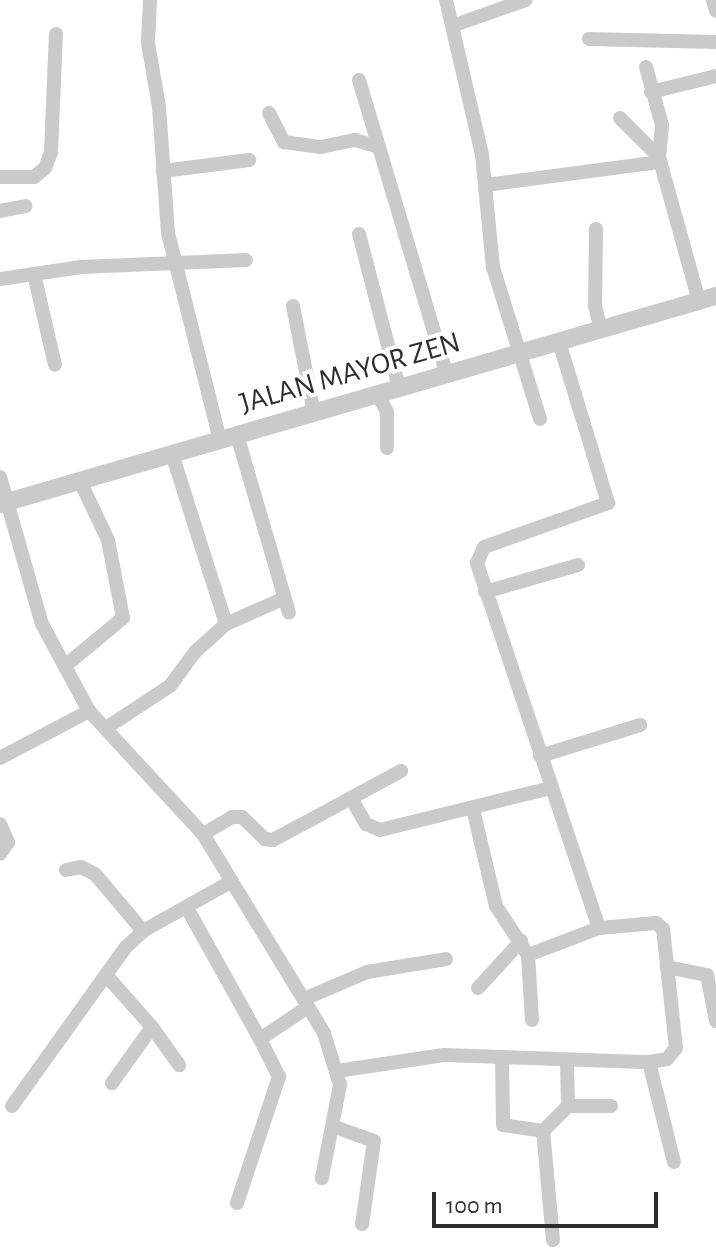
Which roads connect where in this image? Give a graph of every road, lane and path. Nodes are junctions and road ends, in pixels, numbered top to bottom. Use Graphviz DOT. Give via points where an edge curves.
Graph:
graph roads {
  1 [pos="150,0"];
  2 [pos="446,0"];
  3 [pos="526,0"];
  4 [pos="713,0"];
  5 [pos="716,11"];
  6 [pos="452,26"];
  7 [pos="56,34"];
  8 [pos="589,39"];
  9 [pos="716,42"];
  10 [pos="646,67"];
  11 [pos="716,76"];
  12 [pos="359,80"];
  13 [pos="651,92"];
  14 [pos="269,113"];
  15 [pos="620,118"];
  16 [pos="379,147"];
  17 [pos="249,160"];
  18 [pos="660,160"];
  19 [pos="163,171"];
  20 [pos="0,177"];
  21 [pos="485,185"];
  22 [pos="26,206"];
  23 [pos="0,211"];
  24 [pos="596,229"];
  25 [pos="359,234"];
  26 [pos="246,260"];
  27 [pos="176,265"];
  28 [pos="34,274"];
  29 [pos="0,279"];
  30 [pos="708,298"];
  31 [pos="293,306"];
  32 [pos="601,330"];
  33 [pos="559,342"];
  34 [pos="516,355"];
  35 [pos="55,365"];
  36 [pos="447,375"];
  37 [pos="399,388"];
  38 [pos="378,395"];
  39 [pos="314,413"];
  40 [pos="540,419"];
  41 [pos="229,438"];
  42 [pos="387,448"];
  43 [pos="172,454"];
  44 [pos="0,477"];
  45 [pos="80,481"];
  46 [pos="4,503"];
  47 [pos="578,565"];
  48 [pos="485,592"];
  49 [pos="285,598"];
  50 [pos="289,613"];
  51 [pos="226,624"];
  52 [pos="65,666"];
  53 [pos="89,711"];
  54 [pos="640,725"];
  55 [pos="106,728"];
  56 [pos="540,756"];
  57 [pos="0,758"];
  58 [pos="401,771"];
  59 [pos="551,788"];
  60 [pos="351,798"];
  61 [pos="473,809"];
  62 [pos="0,824"];
  63 [pos="203,834"];
  64 [pos="0,854"];
  65 [pos="66,870"];
  66 [pos="232,881"];
  67 [pos="187,908"];
  68 [pos="599,928"];
  69 [pos="143,931"];
  70 [pos="524,948"];
  71 [pos="446,959"];
  72 [pos="667,967"];
  73 [pos="106,975"];
  74 [pos="478,988"];
  75 [pos="306,1003"];
  76 [pos="532,1020"];
  77 [pos="716,1021"];
  78 [pos="152,1027"];
  79 [pos="260,1039"];
  80 [pos="502,1058"];
  81 [pos="567,1062"];
  82 [pos="649,1062"];
  83 [pos="179,1065"];
  84 [pos="337,1071"];
  85 [pos="112,1083"];
  86 [pos="12,1106"];
  87 [pos="568,1106"];
  88 [pos="611,1106"];
  89 [pos="335,1127"];
  90 [pos="543,1131"];
  91 [pos="674,1162"];
  92 [pos="322,1178"];
  93 [pos="237,1203"];
  94 [pos="362,1224"];
  95 [pos="553,1240"];
  1 -- 19 [label="street" via="148,43"];
  2 -- 6 [label="street"];
  3 -- 6 [label="street"];
  4 -- 5 [label="street"];
  6 -- 21 [label="street"];
  7 -- 20 [label="street" via="51,152 45,168 34,177"];
  8 -- 9 [label="street"];
  10 -- 13 [label="street"];
  11 -- 13 [label="street"];
  12 -- 16 [label="street"];
  13 -- 18 [label="street" via="662,125"];
  14 -- 16 [label="street" via="284,142 321,147 355,140"];
  15 -- 18 [label="street"];
  16 -- 36 [label="street"];
  17 -- 19 [label="street"];
  18 -- 21 [label="street"];
  18 -- 30 [label="street"];
  19 -- 27 [label="street"];
  21 -- 34 [label="street" via="493,267"];
  22 -- 23 [label="street"];
  24 -- 32 [label="street" via="595,306"];
  25 -- 37 [label="street"];
  26 -- 27 [label="street"];
  27 -- 28 [label="street"];
  27 -- 41 [label="street"];
  28 -- 29 [label="street"];
  28 -- 35 [label="street"];
  30 -- 32 [label="street, JALAN MAYOR ZEN"];
  31 -- 39 [label="street"];
  32 -- 33 [label="street, JALAN MAYOR ZEN"];
  33 -- 34 [label="street, JALAN MAYOR ZEN"];
  33 -- 48 [label="street" via="608,503 480,550 477,563"];
  34 -- 36 [label="street, JALAN MAYOR ZEN"];
  34 -- 40 [label="street"];
  36 -- 37 [label="street, JALAN MAYOR ZEN"];
  37 -- 38 [label="street, JALAN MAYOR ZEN"];
  38 -- 39 [label="street, JALAN MAYOR ZEN"];
  38 -- 42 [label="street" via="387,412"];
  39 -- 41 [label="street, JALAN MAYOR ZEN"];
  41 -- 43 [label="street, JALAN MAYOR ZEN"];
  41 -- 49 [label="street"];
  43 -- 45 [label="street, JALAN MAYOR ZEN"];
  43 -- 51 [label="street"];
  44 -- 46 [label="street"];
  45 -- 46 [label="street, JALAN MAYOR ZEN"];
  45 -- 52 [label="street" via="108,540 123,618"];
  46 -- 52 [label="street" via="42,624"];
  47 -- 48 [label="street"];
  48 -- 56 [label="street"];
  49 -- 50 [label="street"];
  49 -- 51 [label="street"];
  51 -- 55 [label="street" via="195,652 170,686"];
  52 -- 53 [label="street"];
  53 -- 55 [label="street"];
  53 -- 57 [label="street"];
  54 -- 56 [label="street"];
  55 -- 63 [label="street"];
  56 -- 59 [label="street"];
  58 -- 60 [label="street"];
  59 -- 61 [label="street"];
  59 -- 68 [label="street"];
  60 -- 61 [label="street" via="366,824 380,830"];
  60 -- 63 [label="street" via="273,840 242,817"];
  61 -- 70 [label="street" via="496,906"];
  62 -- 64 [label="street" via="8,842"];
  63 -- 66 [label="street"];
  65 -- 69 [label="street" via="81,867 95,874"];
  66 -- 67 [label="street"];
  66 -- 75 [label="street"];
  67 -- 69 [label="street"];
  67 -- 79 [label="street"];
  68 -- 70 [label="street"];
  68 -- 72 [label="street" via="660,924"];
  69 -- 73 [label="street"];
  70 -- 74 [label="street"];
  70 -- 76 [label="street"];
  71 -- 75 [label="street" via="367,972"];
  72 -- 77 [label="street" via="707,975"];
  72 -- 82 [label="street" via="676,1048 667,1059"];
  73 -- 78 [label="street"];
  73 -- 86 [label="street"];
  75 -- 79 [label="street"];
  75 -- 84 [label="street"];
  78 -- 83 [label="street"];
  78 -- 85 [label="street"];
  79 -- 93 [label="street" via="279,1077"];
  80 -- 81 [label="street"];
  80 -- 84 [label="street" via="444,1055"];
  80 -- 90 [label="street" via="503,1125"];
  81 -- 82 [label="street"];
  81 -- 87 [label="street"];
  82 -- 91 [label="street"];
  84 -- 89 [label="street"];
  87 -- 88 [label="street"];
  87 -- 90 [label="street"];
  89 -- 92 [label="street"];
  89 -- 94 [label="street" via="374,1141"];
  90 -- 95 [label="street"];
}
